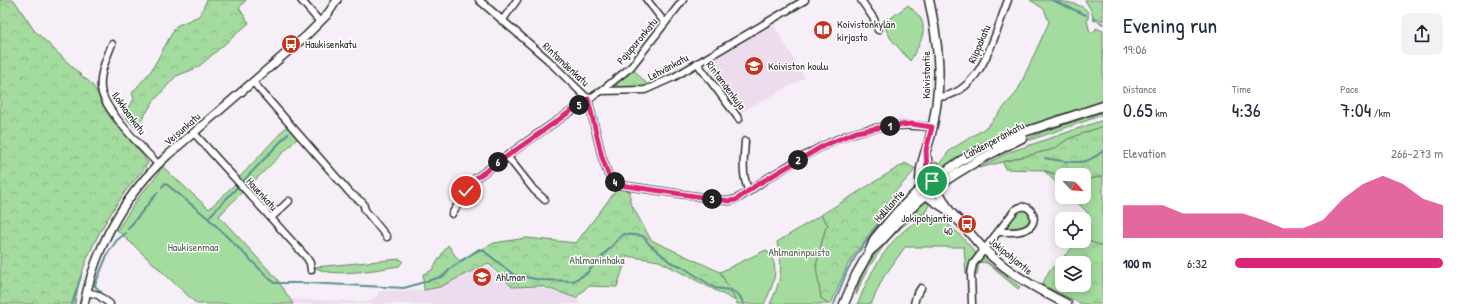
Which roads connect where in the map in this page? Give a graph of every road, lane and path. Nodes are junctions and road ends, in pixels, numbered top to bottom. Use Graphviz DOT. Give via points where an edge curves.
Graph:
graph roads {
  1 [pos="301,0"];
  2 [pos="338,0"];
  3 [pos="479,0"];
  4 [pos="517,0"];
  5 [pos="647,0"];
  6 [pos="683,0"];
  7 [pos="805,0"];
  8 [pos="861,0"];
  9 [pos="929,0"];
  10 [pos="1008,0"];
  11 [pos="502,21"];
  12 [pos="320,22"];
  13 [pos="665,23"];
  14 [pos="878,30"];
  15 [pos="112,44"];
  16 [pos="697,63"];
  17 [pos="253,82"];
  18 [pos="601,91"];
  19 [pos="938,97"];
  20 [pos="588,99"];
  21 [pos="1103,106"];
  22 [pos="739,119"];
  23 [pos="932,127"];
  24 [pos="194,133"];
  25 [pos="745,141"];
  26 [pos="926,150"];
  27 [pos="507,156"];
  28 [pos="158,164"];
  29 [pos="934,185"];
  30 [pos="922,188"];
  31 [pos="749,191"];
  32 [pos="927,195"];
  33 [pos="545,200"];
  34 [pos="289,201"];
  35 [pos="950,212"];
  36 [pos="452,214"];
  37 [pos="271,218"];
  38 [pos="998,232"];
  39 [pos="387,237"];
  40 [pos="984,250"];
  41 [pos="869,252"];
  42 [pos="311,270"];
  43 [pos="921,288"];
  44 [pos="87,292"];
  45 [pos="84,304"];
  46 [pos="110,304"];
  47 [pos="844,304"];
  48 [pos="914,304"];
  49 [pos="972,304"];
  50 [pos="1067,304"];
  1 -- 12 [label="street"];
  2 -- 12 [label="street, Veisunkatu"];
  3 -- 11 [label="street, Rintamäenkatu"];
  4 -- 11 [label="street"];
  5 -- 13 [label="street"];
  6 -- 13 [label="street, Pajupuronkatu"];
  7 -- 16 [label="street, Lehvänkatu"];
  8 -- 14 [label="street"];
  9 -- 19 [label="main road, Koivistontie" via="940,69"];
  10 -- 19 [label="street, Riippakatu" via="988,54 975,77 950,95"];
  11 -- 20 [label="street, Rintamäenkatu"];
  12 -- 17 [label="street, Veisunkatu"];
  13 -- 18 [label="street, Pajupuronkatu" via="631,67"];
  15 -- 28 [label="street, Ilokkaankatu" via="102,77 103,96 118,119"];
  16 -- 18 [label="street, Lehvänkatu" via="648,89"];
  16 -- 22 [label="street, Rintamäenkuja"];
  17 -- 24 [label="street, Veisunkatu"];
  17 -- 39 [label="street" via="350,193 363,203 365,210"];
  18 -- 20 [label="street, Lehvänkatu"];
  19 -- 23 [label="main road, Koivistontie"];
  20 -- 27 [label="street, Lehvänkatu"];
  20 -- 31 [label="street, Rintamäenkatu" via="602,157 608,174 617,184 729,201 736,200"];
  21 -- 29 [label="main road, Lahdenperänkatu" via="986,147 962,160"];
  23 -- 26 [label="main road, Koivistontie"];
  23 -- 31 [label="street, Rintamäenkatu" via="912,124 856,132 823,146"];
  24 -- 28 [label="street, Veisunkatu"];
  24 -- 37 [label="street, Hauenkatu"];
  25 -- 31 [label="street" via="744,175"];
  26 -- 29 [label="main road, Koivistontie" via="927,172"];
  26 -- 30 [label="main road, Koivistontie" via="920,172"];
  27 -- 33 [label="street"];
  27 -- 36 [label="street, Lehvänkatu" via="469,183"];
  28 -- 44 [label="street, Veisunkatu" via="120,213 92,270"];
  29 -- 30 [label="main road, Hallilantie"];
  29 -- 32 [label="main road, Hallilantie"];
  29 -- 35 [label="main road, Jokipohjantie"];
  30 -- 32 [label="main road"];
  30 -- 41 [label="main road, Hallilantie" via="896,212 876,238"];
  32 -- 35 [label="main road, Jokipohjantie"];
  32 -- 41 [label="main road, Hallilantie"];
  34 -- 37 [label="street"];
  35 -- 40 [label="main road, Jokipohjantie"];
  37 -- 42 [label="street, Hauenkatu" via="307,258"];
  38 -- 38 [label="street" via="1018,208 1024,207 1033,212 1033,222 1026,230"];
  38 -- 40 [label="street"];
  40 -- 49 [label="street" via="972,266"];
  40 -- 50 [label="main road, Jokipohjantie" via="1024,281"];
  41 -- 47 [label="main road, Hallilantie"];
  43 -- 48 [label="street"];
  44 -- 45 [label="street, Veisunkatu"];
  44 -- 46 [label="street" via="98,295"];
}
